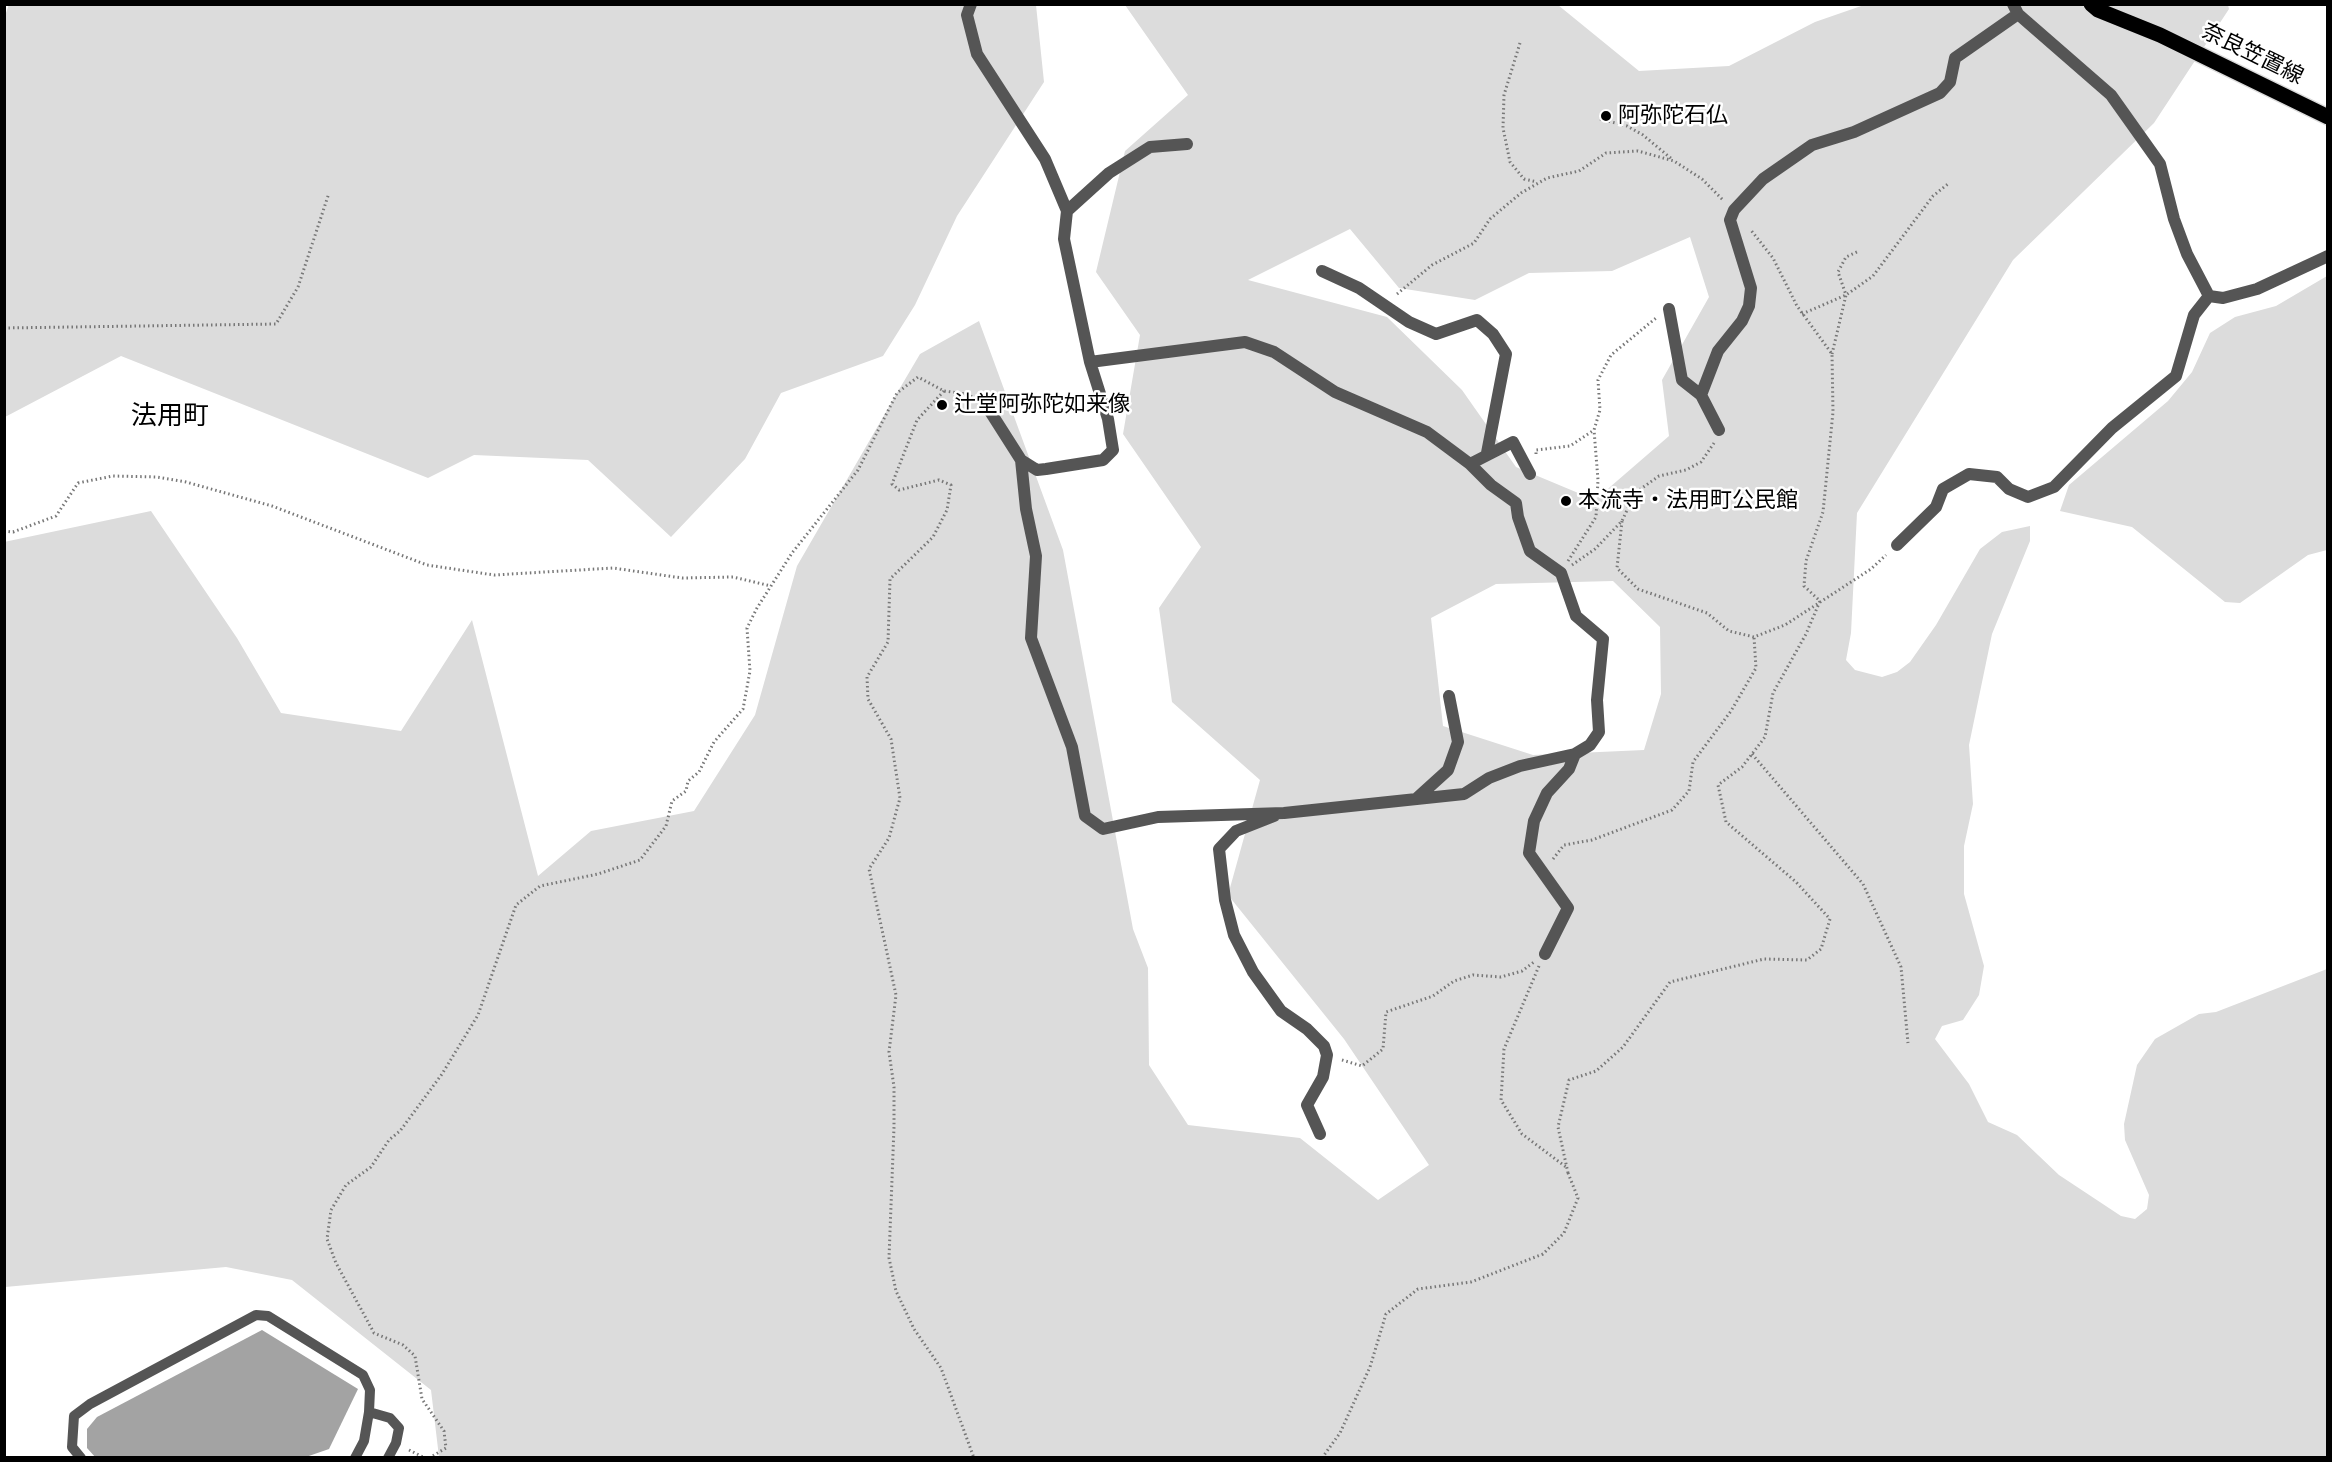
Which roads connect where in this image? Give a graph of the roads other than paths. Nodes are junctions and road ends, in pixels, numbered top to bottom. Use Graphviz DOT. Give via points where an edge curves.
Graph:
graph roads {
  1 [pos="971,4"];
  2 [pos="2091,4"];
  3 [pos="2015,9"];
  4 [pos="2328,117"];
  5 [pos="1187,144"];
  6 [pos="1067,211"];
  7 [pos="2328,256"];
  8 [pos="1322,271"];
  9 [pos="2209,296"];
  10 [pos="1669,309"];
  11 [pos="1090,363"];
  12 [pos="1701,395"];
  13 [pos="986,405"];
  14 [pos="1719,430"];
  15 [pos="1487,453"];
  16 [pos="1021,460"];
  17 [pos="1470,464"];
  18 [pos="1530,474"];
  19 [pos="1897,545"];
  20 [pos="1449,696"];
  21 [pos="1575,754"];
  22 [pos="1416,799"];
  23 [pos="1284,813"];
  24 [pos="1545,954"];
  25 [pos="1320,1134"];
  26 [pos="369,1412"];
  27 [pos="81,1458"];
  28 [pos="355,1458"];
  29 [pos="388,1458"];
  1 -- 6 [label="street" via="967,15 977,54 1045,159"];
  2 -- 4 [label="main road, 奈良笠置線"];
  3 -- 9 [label="street" via="2111,95 2160,164 2174,219"];
  3 -- 12 [label="street" via="1955,58 1950,82 1941,93 1854,132 1812,145 1763,179 1734,210 1730,220 1751,288 1749,306 1718,351"];
  5 -- 6 [label="street" via="1150,147 1109,174"];
  6 -- 11 [label="street" via="1064,239"];
  7 -- 9 [label="street" via="2257,289 2223,298"];
  8 -- 15 [label="street" via="1359,288 1409,322 1436,334 1476,320 1492,334 1506,354"];
  9 -- 19 [label="street" via="2194,315 2176,376 2112,428 2054,487 2028,497 2009,489 1997,477 1969,474 1943,489 1936,507"];
  10 -- 12 [label="street" via="1682,380"];
  11 -- 16 [label="street" via="1108,419 1113,450 1103,460 1046,470 1037,470"];
  11 -- 17 [label="street" via="1245,342 1274,352 1335,392 1427,432"];
  12 -- 14 [label="street"];
  13 -- 16 [label="street"];
  15 -- 17 [label="street"];
  15 -- 18 [label="street" via="1513,442"];
  16 -- 23 [label="street" via="1036,556 1031,638 1072,747 1085,816 1103,829 1169,816"];
  17 -- 21 [label="street" via="1516,503 1530,551 1561,573 1576,616 1603,639 1597,700 1599,732 1590,745"];
  20 -- 22 [label="street" via="1458,742 1448,770"];
  21 -- 22 [label="street" via="1520,766 1489,778 1464,794"];
  21 -- 24 [label="street" via="1569,769 1547,794 1534,821 1529,853 1568,908"];
  22 -- 23 [label="street"];
  23 -- 25 [label="street" via="1236,831 1219,849 1234,935 1252,972 1281,1011 1324,1046 1327,1055 1323,1077 1307,1105"];
  26 -- 27 [label="lane" via="370,1390 363,1375 268,1316 256,1315 90,1404 75,1416 72,1446"];
  26 -- 28 [label="lane" via="364,1441"];
  26 -- 29 [label="lane" via="390,1418 399,1428"];
}
